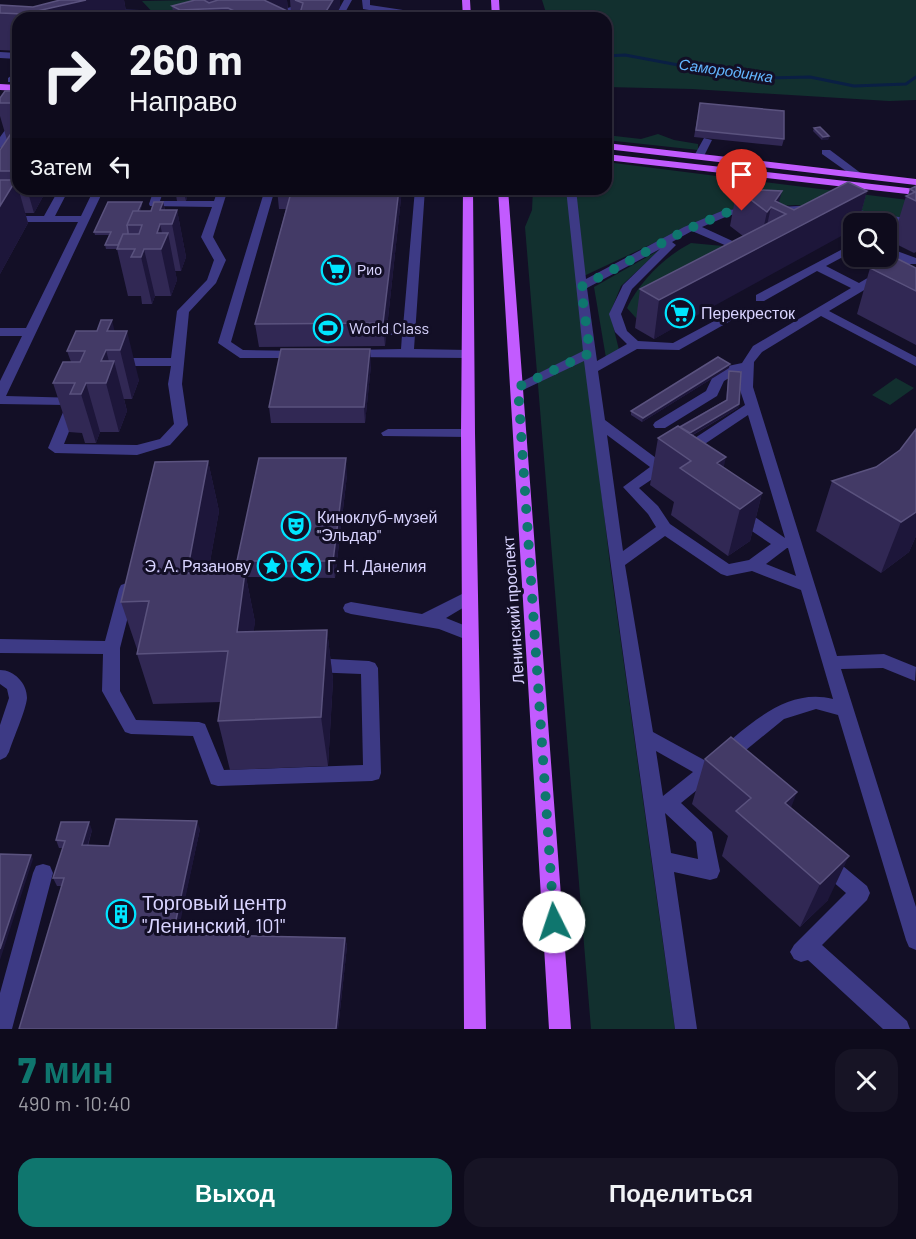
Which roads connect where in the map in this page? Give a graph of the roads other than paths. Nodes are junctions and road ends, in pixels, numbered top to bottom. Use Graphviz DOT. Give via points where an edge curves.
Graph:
graph roads {
  1 [pos="126,0"];
  2 [pos="322,0"];
  3 [pos="366,0"];
  4 [pos="95,12"];
  5 [pos="140,12"];
  6 [pos="281,12"];
  7 [pos="389,12"];
  8 [pos="12,128"];
  9 [pos="707,140"];
  10 [pos="612,147"];
  11 [pos="3,148"];
  12 [pos="826,152"];
  13 [pos="699,156"];
  14 [pos="612,158"];
  15 [pos="857,174"];
  16 [pos="916,182"];
  17 [pos="916,192"];
  18 [pos="61,195"];
  19 [pos="96,195"];
  20 [pos="157,195"];
  21 [pos="221,195"];
  22 [pos="268,195"];
  23 [pos="420,195"];
  24 [pos="468,195"];
  25 [pos="503,195"];
  26 [pos="572,195"];
  27 [pos="218,204"];
  28 [pos="756,210"];
  29 [pos="850,213"];
  30 [pos="0,219"];
  31 [pos="48,219"];
  32 [pos="85,219"];
  33 [pos="788,221"];
  34 [pos="897,222"];
  35 [pos="916,224"];
  36 [pos="690,228"];
  37 [pos="843,252"];
  38 [pos="897,254"];
  39 [pos="757,256"];
  40 [pos="911,260"];
  41 [pos="817,266"];
  42 [pos="870,281"];
  43 [pos="581,287"];
  44 [pos="760,298"];
  45 [pos="820,311"];
  46 [pos="735,315"];
  47 [pos="386,331"];
  48 [pos="409,331"];
  49 [pos="0,332"];
  50 [pos="32,332"];
  51 [pos="635,345"];
  52 [pos="407,353"];
  53 [pos="312,354"];
  54 [pos="335,354"];
  55 [pos="468,354"];
  56 [pos="591,361"];
  57 [pos="101,362"];
  58 [pos="177,362"];
  59 [pos="916,362"];
  60 [pos="747,365"];
  61 [pos="518,387"];
  62 [pos="0,395"];
  63 [pos="0,400"];
  64 [pos="751,407"];
  65 [pos="599,422"];
  66 [pos="660,425"];
  67 [pos="388,433"];
  68 [pos="468,433"];
  69 [pos="679,454"];
  70 [pos="698,466"];
  71 [pos="659,467"];
  72 [pos="754,504"];
  73 [pos="665,528"];
  74 [pos="617,563"];
  75 [pos="753,565"];
  76 [pos="130,579"];
  77 [pos="808,587"];
  78 [pos="470,596"];
  79 [pos="351,608"];
  80 [pos="423,620"];
  81 [pos="470,635"];
  82 [pos="0,646"];
  83 [pos="112,648"];
  84 [pos="832,663"];
  85 [pos="297,664"];
  86 [pos="915,674"];
  87 [pos="0,678"];
  88 [pos="847,710"];
  89 [pos="645,736"];
  90 [pos="0,752"];
  91 [pos="724,758"];
  92 [pos="708,771"];
  93 [pos="742,772"];
  94 [pos="811,851"];
  95 [pos="663,860"];
  96 [pos="43,873"];
  97 [pos="916,940"];
  98 [pos="1,1029"];
  99 [pos="475,1029"];
  100 [pos="560,1029"];
  101 [pos="686,1029"];
  102 [pos="899,1029"];
  1 -- 5 [label="street"];
  2 -- 6 [label="street"];
  3 -- 7 [label="street" via="366,7"];
  4 -- 5 [label="street"];
  8 -- 11 [label="street"];
  9 -- 13 [label="street"];
  10 -- 13 [label="main road"];
  12 -- 15 [label="street"];
  13 -- 15 [label="main road"];
  14 -- 17 [label="main road"];
  15 -- 16 [label="main road"];
  18 -- 31 [label="street"];
  19 -- 32 [label="street"];
  20 -- 27 [label="street" via="154,204"];
  21 -- 27 [label="street"];
  22 -- 53 [label="street" via="224,343 240,354"];
  23 -- 48 [label="street"];
  24 -- 55 [label="main road"];
  25 -- 61 [label="main road, Ленинский проспект"];
  26 -- 43 [label="street"];
  27 -- 58 [label="street" via="207,237 220,260 212,281 183,311"];
  28 -- 29 [label="street" via="827,208"];
  28 -- 33 [label="street"];
  28 -- 36 [label="street" via="728,212"];
  30 -- 31 [label="street"];
  31 -- 32 [label="street"];
  32 -- 50 [label="street"];
  34 -- 35 [label="street"];
  36 -- 39 [label="street"];
  36 -- 43 [label="street"];
  36 -- 51 [label="street" via="627,288 615,314 621,332"];
  37 -- 41 [label="street"];
  38 -- 40 [label="street"];
  40 -- 42 [label="street"];
  41 -- 42 [label="street"];
  41 -- 44 [label="street"];
  42 -- 45 [label="street"];
  43 -- 56 [label="street"];
  45 -- 59 [label="street"];
  45 -- 60 [label="street" via="757,349"];
  46 -- 51 [label="street" via="675,347"];
  47 -- 48 [label="street"];
  48 -- 52 [label="street"];
  49 -- 50 [label="street"];
  50 -- 62 [label="street"];
  51 -- 56 [label="street"];
  52 -- 54 [label="street"];
  52 -- 55 [label="street"];
  55 -- 68 [label="main road"];
  56 -- 61 [label="street"];
  56 -- 65 [label="street"];
  57 -- 58 [label="street"];
  58 -- 63 [label="street" via="175,384 181,425 165,442 137,450 55,448 76,396"];
  60 -- 64 [label="street" via="746,387"];
  60 -- 66 [label="street" via="718,379 712,393"];
  61 -- 100 [label="main road, Ленинский проспект"];
  64 -- 69 [label="street"];
  64 -- 77 [label="street"];
  65 -- 71 [label="street"];
  65 -- 74 [label="street"];
  67 -- 68 [label="street"];
  68 -- 78 [label="main road"];
  69 -- 70 [label="street"];
  69 -- 71 [label="street"];
  71 -- 73 [label="street" via="630,487 654,510"];
  72 -- 75 [label="street" via="739,515 782,544"];
  73 -- 74 [label="street"];
  73 -- 75 [label="street" via="727,570"];
  74 -- 89 [label="street"];
  75 -- 77 [label="street"];
  76 -- 83 [label="street"];
  77 -- 84 [label="street"];
  78 -- 80 [label="street"];
  78 -- 81 [label="main road"];
  79 -- 80 [label="street"];
  80 -- 81 [label="street"];
  81 -- 99 [label="main road"];
  82 -- 83 [label="street"];
  83 -- 85 [label="street" via="111,691 131,727 199,729 218,778 372,773 369,668"];
  84 -- 86 [label="street" via="884,661"];
  84 -- 88 [label="street"];
  87 -- 90 [label="street" via="5,677 15,685 18,698"];
  88 -- 91 [label="street" via="816,702 778,712"];
  88 -- 97 [label="street"];
  89 -- 92 [label="street"];
  89 -- 95 [label="street"];
  91 -- 92 [label="street"];
  91 -- 93 [label="street"];
  92 -- 95 [label="street" via="668,803 705,838 710,872"];
  94 -- 102 [label="street" via="860,893 805,949"];
  95 -- 101 [label="street"];
  96 -- 98 [label="street"];
}
